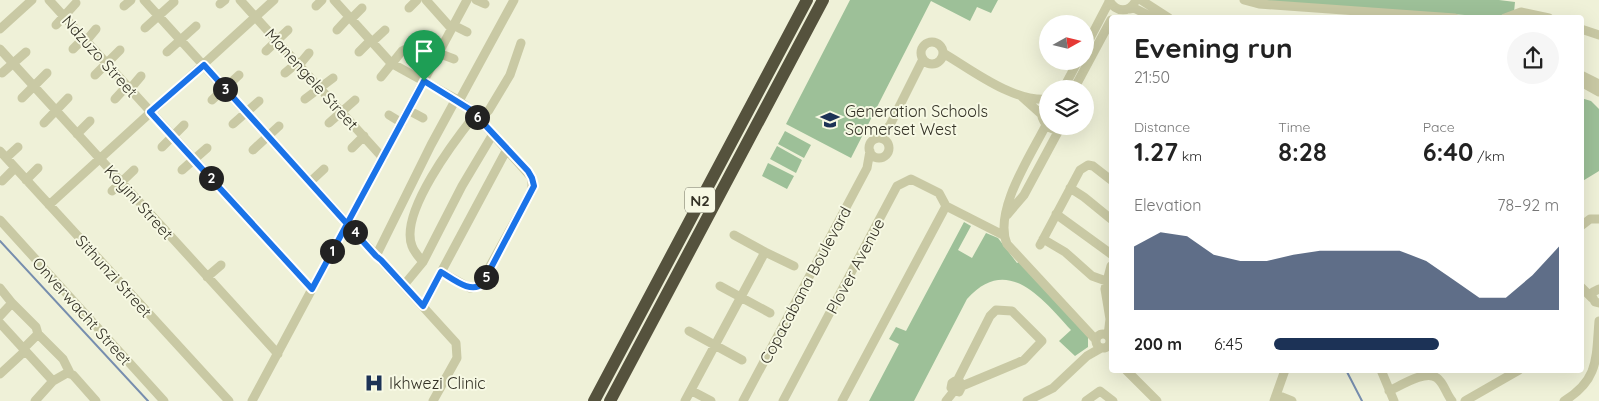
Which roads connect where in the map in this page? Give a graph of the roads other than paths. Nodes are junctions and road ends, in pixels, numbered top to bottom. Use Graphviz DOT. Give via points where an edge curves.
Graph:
graph roads {
  1 [pos="32,0"];
  2 [pos="49,0"];
  3 [pos="144,0"];
  4 [pos="240,0"];
  5 [pos="274,0"];
  6 [pos="334,0"];
  7 [pos="417,0"];
  8 [pos="426,0"];
  9 [pos="467,0"];
  10 [pos="476,0"];
  11 [pos="514,0"];
  12 [pos="806,0"];
  13 [pos="823,0"];
  14 [pos="1136,0"];
  15 [pos="1141,0"];
  16 [pos="1244,0"];
  17 [pos="1109,1"];
  18 [pos="174,2"];
  19 [pos="76,3"];
  20 [pos="484,4"];
  21 [pos="362,8"];
  22 [pos="409,8"];
  23 [pos="1125,9"];
  24 [pos="1117,15"];
  25 [pos="1148,15"];
  26 [pos="1164,15"];
  27 [pos="1413,15"];
  28 [pos="1513,15"];
  29 [pos="1535,15"];
  30 [pos="64,16"];
  31 [pos="158,16"];
  32 [pos="256,17"];
  33 [pos="350,18"];
  34 [pos="56,25"];
  35 [pos="1109,25"];
  36 [pos="196,26"];
  37 [pos="452,26"];
  38 [pos="145,28"];
  39 [pos="0,29"];
  40 [pos="96,29"];
  41 [pos="288,30"];
  42 [pos="337,30"];
  43 [pos="386,30"];
  44 [pos="1094,30"];
  45 [pos="1584,30"];
  46 [pos="467,32"];
  47 [pos="1599,35"];
  48 [pos="85,40"];
  49 [pos="181,40"];
  50 [pos="277,40"];
  51 [pos="371,41"];
  52 [pos="521,43"];
  53 [pos="416,44"];
  54 [pos="0,49"];
  55 [pos="73,49"];
  56 [pos="120,50"];
  57 [pos="266,50"];
  58 [pos="26,52"];
  59 [pos="167,52"];
  60 [pos="359,52"];
  61 [pos="309,53"];
  62 [pos="438,53"];
  63 [pos="943,53"];
  64 [pos="454,59"];
  65 [pos="923,59"];
  66 [pos="391,63"];
  67 [pos="935,63"];
  68 [pos="14,64"];
  69 [pos="107,64"];
  70 [pos="298,64"];
  71 [pos="204,65"];
  72 [pos="961,65"];
  73 [pos="2,73"];
  74 [pos="47,73"];
  75 [pos="285,73"];
  76 [pos="95,75"];
  77 [pos="239,75"];
  78 [pos="141,76"];
  79 [pos="1584,76"];
  80 [pos="382,77"];
  81 [pos="333,78"];
  82 [pos="915,78"];
  83 [pos="1079,80"];
  84 [pos="424,81"];
  85 [pos="1584,84"];
  86 [pos="1599,84"];
  87 [pos="33,86"];
  88 [pos="128,88"];
  89 [pos="225,88"];
  90 [pos="320,88"];
  91 [pos="1599,92"];
  92 [pos="1022,97"];
  93 [pos="22,98"];
  94 [pos="68,98"];
  95 [pos="1039,98"];
  96 [pos="115,99"];
  97 [pos="212,100"];
  98 [pos="306,100"];
  99 [pos="355,100"];
  100 [pos="458,100"];
  101 [pos="259,101"];
  102 [pos="408,110"];
  103 [pos="56,111"];
  104 [pos="150,112"];
  105 [pos="342,112"];
  106 [pos="1039,112"];
  107 [pos="247,113"];
  108 [pos="389,115"];
  109 [pos="475,115"];
  110 [pos="423,118"];
  111 [pos="90,121"];
  112 [pos="44,122"];
  113 [pos="329,122"];
  114 [pos="402,123"];
  115 [pos="233,124"];
  116 [pos="184,125"];
  117 [pos="279,126"];
  118 [pos="77,134"];
  119 [pos="493,134"];
  120 [pos="1041,135"];
  121 [pos="1056,135"];
  122 [pos="173,136"];
  123 [pos="268,136"];
  124 [pos="364,136"];
  125 [pos="882,140"];
  126 [pos="18,147"];
  127 [pos="162,147"];
  128 [pos="207,148"];
  129 [pos="352,148"];
  130 [pos="507,149"];
  131 [pos="253,150"];
  132 [pos="870,151"];
  133 [pos="3,154"];
  134 [pos="879,157"];
  135 [pos="100,158"];
  136 [pos="383,158"];
  137 [pos="194,159"];
  138 [pos="16,168"];
  139 [pos="38,168"];
  140 [pos="867,168"];
  141 [pos="324,169"];
  142 [pos="134,170"];
  143 [pos="182,170"];
  144 [pos="1109,178"];
  145 [pos="26,180"];
  146 [pos="2,181"];
  147 [pos="122,182"];
  148 [pos="310,182"];
  149 [pos="1070,188"];
  150 [pos="112,191"];
  151 [pos="49,205"];
  152 [pos="946,206"];
  153 [pos="1056,214"];
  154 [pos="1006,217"];
  155 [pos="1109,217"];
  156 [pos="1599,219"];
  157 [pos="0,220"];
  158 [pos="347,223"];
  159 [pos="1584,224"];
  160 [pos="734,236"];
  161 [pos="1004,236"];
  162 [pos="765,252"];
  163 [pos="1109,253"];
  164 [pos="376,256"];
  165 [pos="423,262"];
  166 [pos="222,265"];
  167 [pos="794,266"];
  168 [pos="441,272"];
  169 [pos="1109,272"];
  170 [pos="208,277"];
  171 [pos="1106,281"];
  172 [pos="404,285"];
  173 [pos="720,286"];
  174 [pos="0,288"];
  175 [pos="1584,288"];
  176 [pos="312,289"];
  177 [pos="741,298"];
  178 [pos="1597,299"];
  179 [pos="12,304"];
  180 [pos="423,306"];
  181 [pos="1109,312"];
  182 [pos="770,313"];
  183 [pos="0,316"];
  184 [pos="1599,321"];
  185 [pos="0,322"];
  186 [pos="1109,325"];
  187 [pos="689,331"];
  188 [pos="38,334"];
  189 [pos="1103,342"];
  190 [pos="716,347"];
  191 [pos="24,350"];
  192 [pos="278,354"];
  193 [pos="742,360"];
  194 [pos="70,373"];
  195 [pos="1129,373"];
  196 [pos="1284,373"];
  197 [pos="1382,373"];
  198 [pos="1514,373"];
  199 [pos="0,374"];
  200 [pos="53,381"];
  201 [pos="958,387"];
  202 [pos="692,391"];
  203 [pos="1389,391"];
  204 [pos="1276,398"];
  205 [pos="35,401"];
  206 [pos="96,401"];
  207 [pos="164,401"];
  208 [pos="229,401"];
  209 [pos="252,401"];
  210 [pos="433,401"];
  211 [pos="594,401"];
  212 [pos="610,401"];
  213 [pos="685,401"];
  214 [pos="711,401"];
  215 [pos="743,401"];
  216 [pos="783,401"];
  217 [pos="842,401"];
  218 [pos="946,401"];
  219 [pos="963,401"];
  220 [pos="1027,401"];
  221 [pos="1086,401"];
  222 [pos="1113,401"];
  223 [pos="1157,401"];
  224 [pos="1292,401"];
  225 [pos="1394,401"];
  226 [pos="1452,401"];
  227 [pos="1465,401"];
  228 [pos="1564,401"];
  1 -- 39 [label="street"];
  2 -- 30 [label="street, Ndzuzo Street"];
  3 -- 31 [label="street"];
  4 -- 32 [label="street, Manengele Street"];
  5 -- 32 [label="street"];
  6 -- 33 [label="street"];
  7 -- 22 [label="street"];
  8 -- 37 [label="street"];
  9 -- 37 [label="street"];
  10 -- 20 [label="street"];
  11 -- 100 [label="street"];
  12 -- 211 [label="highway, N2"];
  13 -- 212 [label="highway, N2"];
  14 -- 23 [label="street"];
  15 -- 26 [label="street"];
  16 -- 27 [label="street" via="1259,4"];
  17 -- 23 [label="street" via="1114,7"];
  17 -- 44 [label="street"];
  18 -- 31 [label="street"];
  19 -- 30 [label="street"];
  21 -- 33 [label="street"];
  23 -- 24 [label="street"];
  23 -- 25 [label="street" via="1134,8"];
  28 -- 29 [label="street" via="1521,12"];
  30 -- 34 [label="street"];
  30 -- 48 [label="street, Ndzuzo Street"];
  31 -- 38 [label="street"];
  31 -- 49 [label="street"];
  32 -- 50 [label="street, Manengele Street"];
  32 -- 71 [label="street"];
  33 -- 42 [label="street"];
  33 -- 51 [label="street"];
  35 -- 83 [label="street"];
  36 -- 49 [label="street"];
  37 -- 46 [label="street"];
  37 -- 62 [label="street"];
  40 -- 48 [label="street"];
  41 -- 50 [label="street"];
  43 -- 51 [label="street"];
  45 -- 47 [label="street"];
  48 -- 55 [label="street"];
  48 -- 69 [label="street, Ndzuzo Street"];
  49 -- 59 [label="street"];
  49 -- 71 [label="street"];
  50 -- 57 [label="street"];
  50 -- 70 [label="street, Manengele Street"];
  51 -- 60 [label="street"];
  51 -- 66 [label="street"];
  52 -- 109 [label="street" via="510,75 489,110 484,115"];
  53 -- 66 [label="street"];
  54 -- 68 [label="street, Koyini Street"];
  56 -- 69 [label="street"];
  58 -- 68 [label="street"];
  61 -- 70 [label="street"];
  62 -- 64 [label="street"];
  62 -- 84 [label="street"];
  63 -- 65 [label="street" via="938,44 927,43 922,48"];
  63 -- 67 [label="street"];
  63 -- 72 [label="street"];
  65 -- 67 [label="street"];
  65 -- 82 [label="street"];
  66 -- 80 [label="street"];
  66 -- 84 [label="street"];
  67 -- 72 [label="street"];
  67 -- 82 [label="street"];
  68 -- 73 [label="street"];
  68 -- 87 [label="street, Koyini Street"];
  69 -- 76 [label="street"];
  69 -- 88 [label="street, Ndzuzo Street"];
  70 -- 75 [label="street"];
  70 -- 90 [label="street, Manengele Street"];
  71 -- 89 [label="street"];
  71 -- 104 [label="street"];
  72 -- 92 [label="street"];
  74 -- 87 [label="street"];
  77 -- 89 [label="street"];
  78 -- 88 [label="street"];
  79 -- 86 [label="street"];
  81 -- 90 [label="street"];
  82 -- 125 [label="street"];
  84 -- 100 [label="street"];
  84 -- 102 [label="street"];
  85 -- 91 [label="street"];
  87 -- 93 [label="street"];
  87 -- 103 [label="street, Koyini Street"];
  88 -- 96 [label="street"];
  88 -- 104 [label="street, Ndzuzo Street"];
  89 -- 97 [label="street"];
  89 -- 107 [label="street"];
  90 -- 98 [label="street"];
  90 -- 105 [label="street, Manengele Street"];
  92 -- 95 [label="street"];
  92 -- 106 [label="street"];
  94 -- 103 [label="street"];
  99 -- 105 [label="street"];
  100 -- 109 [label="street"];
  100 -- 164 [label="street" via="431,145"];
  101 -- 107 [label="street"];
  102 -- 110 [label="street"];
  102 -- 114 [label="street"];
  103 -- 112 [label="street"];
  103 -- 118 [label="street, Koyini Street"];
  104 -- 122 [label="street, Ndzuzo Street"];
  104 -- 135 [label="street"];
  105 -- 113 [label="street"];
  105 -- 124 [label="street, Manengele Street"];
  107 -- 115 [label="street"];
  107 -- 123 [label="street"];
  108 -- 114 [label="street"];
  109 -- 119 [label="street"];
  109 -- 165 [label="street" via="429,182 416,209 410,241"];
  111 -- 118 [label="street"];
  114 -- 136 [label="street"];
  116 -- 122 [label="street"];
  117 -- 123 [label="street"];
  118 -- 135 [label="street, Koyini Street"];
  119 -- 130 [label="street"];
  119 -- 165 [label="street"];
  120 -- 154 [label="street" via="1008,202"];
  121 -- 154 [label="street" via="1024,194"];
  122 -- 127 [label="street"];
  122 -- 137 [label="street, Ndzuzo Street"];
  123 -- 131 [label="street"];
  123 -- 148 [label="street"];
  124 -- 129 [label="street"];
  124 -- 136 [label="street, Manengele Street"];
  125 -- 132 [label="street" via="871,142"];
  125 -- 134 [label="street" via="887,152"];
  126 -- 133 [label="street"];
  128 -- 137 [label="street"];
  130 -- 168 [label="street"];
  130 -- 168 [label="street" via="532,178 534,186 528,199 479,286 470,288"];
  132 -- 134 [label="street"];
  132 -- 140 [label="street, Copacabana Boulevard"];
  133 -- 138 [label="street, Sithunzi Street"];
  134 -- 140 [label="street, Copacabana Boulevard"];
  135 -- 147 [label="street, Koyini Street"];
  135 -- 151 [label="street"];
  136 -- 158 [label="street"];
  137 -- 143 [label="street"];
  137 -- 176 [label="street, Ndzuzo Street"];
  138 -- 145 [label="street, Sithunzi Street"];
  138 -- 146 [label="street"];
  139 -- 145 [label="street"];
  140 -- 215 [label="street, Copacabana Boulevard"];
  141 -- 148 [label="street"];
  142 -- 147 [label="street"];
  144 -- 149 [label="street" via="1088,165 1080,170"];
  145 -- 151 [label="street, Sithunzi Street"];
  147 -- 150 [label="street"];
  147 -- 170 [label="street, Koyini Street"];
  148 -- 158 [label="street"];
  149 -- 153 [label="street"];
  149 -- 155 [label="street"];
  151 -- 208 [label="street, Sithunzi Street"];
  152 -- 161 [label="street, Plover Avenue"];
  152 -- 216 [label="street, Plover Avenue" via="939,193 911,179 897,186"];
  152 -- 217 [label="street"];
  153 -- 163 [label="street"];
  153 -- 171 [label="street" via="1041,242 1065,252 1092,276"];
  154 -- 161 [label="street"];
  156 -- 159 [label="street" via="1590,219"];
  157 -- 207 [label="street, Onverwacht Street"];
  158 -- 164 [label="street"];
  158 -- 176 [label="street"];
  160 -- 162 [label="street, Copacabana Boulevard"];
  161 -- 189 [label="street" via="1007,244"];
  162 -- 167 [label="street, Copacabana Boulevard"];
  162 -- 177 [label="street"];
  164 -- 172 [label="street"];
  165 -- 172 [label="street"];
  166 -- 170 [label="street"];
  168 -- 180 [label="street"];
  169 -- 171 [label="street"];
  170 -- 192 [label="street, Koyini Street"];
  171 -- 181 [label="street"];
  172 -- 180 [label="street"];
  173 -- 177 [label="street"];
  174 -- 179 [label="street"];
  175 -- 178 [label="street"];
  176 -- 192 [label="street"];
  177 -- 182 [label="street"];
  177 -- 190 [label="street"];
  179 -- 183 [label="street"];
  179 -- 188 [label="street"];
  180 -- 210 [label="street" via="458,349 457,358"];
  184 -- 228 [label="street" via="1593,373 1582,388"];
  185 -- 191 [label="street"];
  186 -- 189 [label="street"];
  187 -- 190 [label="street"];
  188 -- 191 [label="street"];
  188 -- 194 [label="street" via="64,360"];
  189 -- 220 [label="street" via="1053,388"];
  190 -- 193 [label="street"];
  190 -- 202 [label="street"];
  191 -- 199 [label="street"];
  191 -- 200 [label="street"];
  192 -- 209 [label="street"];
  194 -- 200 [label="street"];
  194 -- 206 [label="street"];
  195 -- 223 [label="street"];
  196 -- 204 [label="street"];
  197 -- 203 [label="street"];
  198 -- 227 [label="street"];
  200 -- 205 [label="street"];
  201 -- 201 [label="street" via="990,316 996,310 1012,310 1042,341 1024,360"];
  201 -- 218 [label="street"];
  201 -- 219 [label="street"];
  202 -- 213 [label="street"];
  202 -- 214 [label="street"];
  203 -- 225 [label="street"];
  203 -- 226 [label="street" via="1432,375"];
  204 -- 224 [label="street"];
  221 -- 222 [label="street" via="1100,391"];
}
